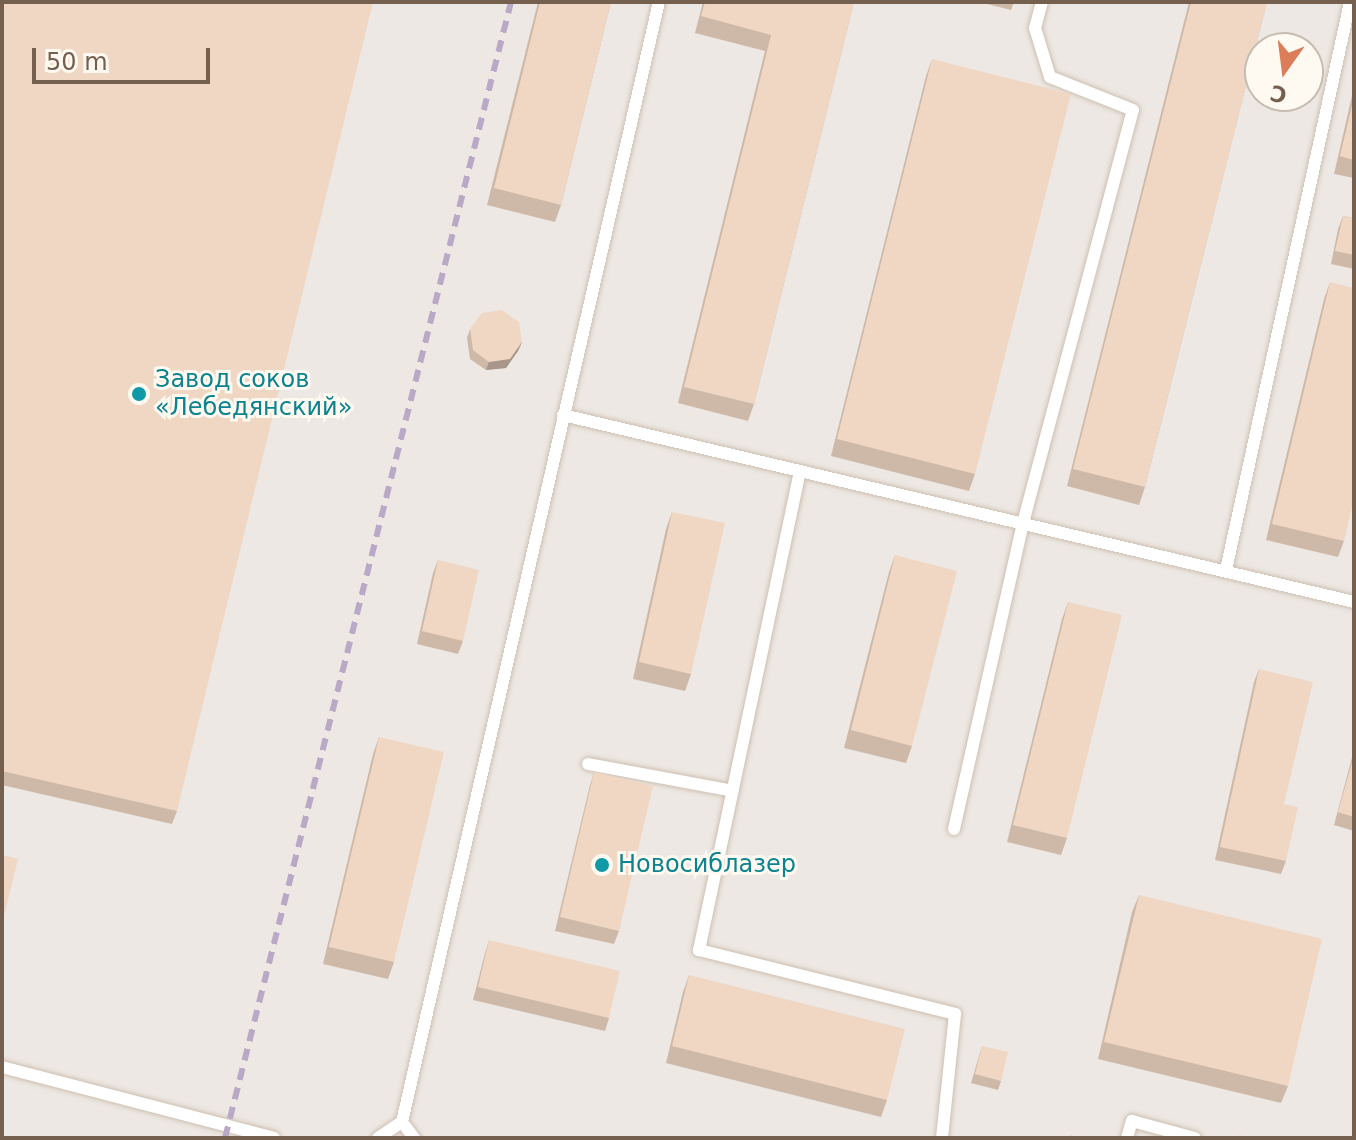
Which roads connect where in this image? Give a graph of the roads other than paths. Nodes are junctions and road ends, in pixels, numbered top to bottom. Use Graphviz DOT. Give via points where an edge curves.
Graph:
graph roads {
  1 [pos="659,2"];
  2 [pos="1042,2"];
  3 [pos="1350,2"];
  4 [pos="563,415"];
  5 [pos="800,471"];
  6 [pos="1023,523"];
  7 [pos="1226,570"];
  8 [pos="1354,602"];
  9 [pos="588,764"];
  10 [pos="733,791"];
  11 [pos="954,829"];
  12 [pos="2,1067"];
  13 [pos="402,1122"];
  14 [pos="274,1138"];
  15 [pos="378,1138"];
  16 [pos="414,1138"];
  17 [pos="942,1138"];
  18 [pos="1127,1138"];
  19 [pos="1195,1138"];
  1 -- 4 [label="lane"];
  2 -- 6 [label="lane" via="1035,28 1050,77 1133,110"];
  3 -- 7 [label="lane"];
  4 -- 5 [label="lane"];
  4 -- 13 [label="lane"];
  5 -- 6 [label="lane"];
  5 -- 10 [label="lane"];
  6 -- 7 [label="lane"];
  6 -- 11 [label="lane"];
  7 -- 8 [label="lane"];
  9 -- 10 [label="lane"];
  10 -- 17 [label="lane" via="699,950 955,1014"];
  12 -- 14 [label="lane"];
  13 -- 15 [label="lane"];
  13 -- 16 [label="lane"];
  18 -- 19 [label="lane" via="1132,1121"];
}
